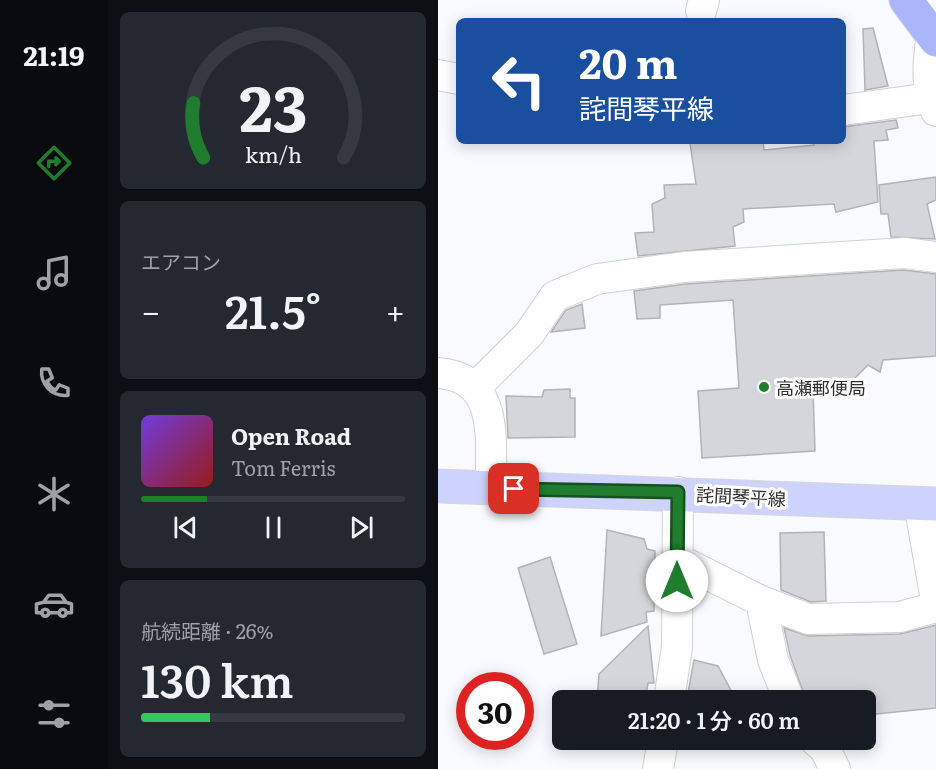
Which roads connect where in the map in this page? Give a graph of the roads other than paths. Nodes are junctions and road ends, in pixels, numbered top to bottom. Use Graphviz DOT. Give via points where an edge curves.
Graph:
graph roads {
  1 [pos="906,0"];
  2 [pos="919,0"];
  3 [pos="935,26"];
  4 [pos="438,75"];
  5 [pos="456,78"];
  6 [pos="933,105"];
  7 [pos="846,110"];
  8 [pos="936,257"];
  9 [pos="438,373"];
  10 [pos="476,387"];
  11 [pos="438,486"];
  12 [pos="490,488"];
  13 [pos="678,492"];
  14 [pos="928,503"];
  15 [pos="677,559"];
  16 [pos="936,600"];
  17 [pos="761,601"];
  18 [pos="936,607"];
  19 [pos="671,690"];
  20 [pos="785,690"];
  21 [pos="661,750"];
  22 [pos="826,750"];
  23 [pos="658,769"];
  24 [pos="835,769"];
  1 -- 3 [label="highway"];
  2 -- 3 [label="street"];
  3 -- 6 [label="street" via="928,63"];
  4 -- 5 [label="street"];
  6 -- 7 [label="street"];
  8 -- 10 [label="street" via="905,253 684,267 597,279 555,296 529,334"];
  9 -- 10 [label="street" via="456,374"];
  10 -- 12 [label="street" via="488,409"];
  11 -- 12 [label="main road, 詫間琴平線"];
  12 -- 13 [label="main road, 詫間琴平線"];
  13 -- 14 [label="main road, 詫間琴平線"];
  13 -- 15 [label="street"];
  14 -- 16 [label="street"];
  15 -- 17 [label="street"];
  15 -- 19 [label="street" via="677,647"];
  17 -- 18 [label="street" via="808,619 829,620 900,617"];
  17 -- 20 [label="street" via="773,660"];
  21 -- 23 [label="street"];
  22 -- 24 [label="street"];
}
